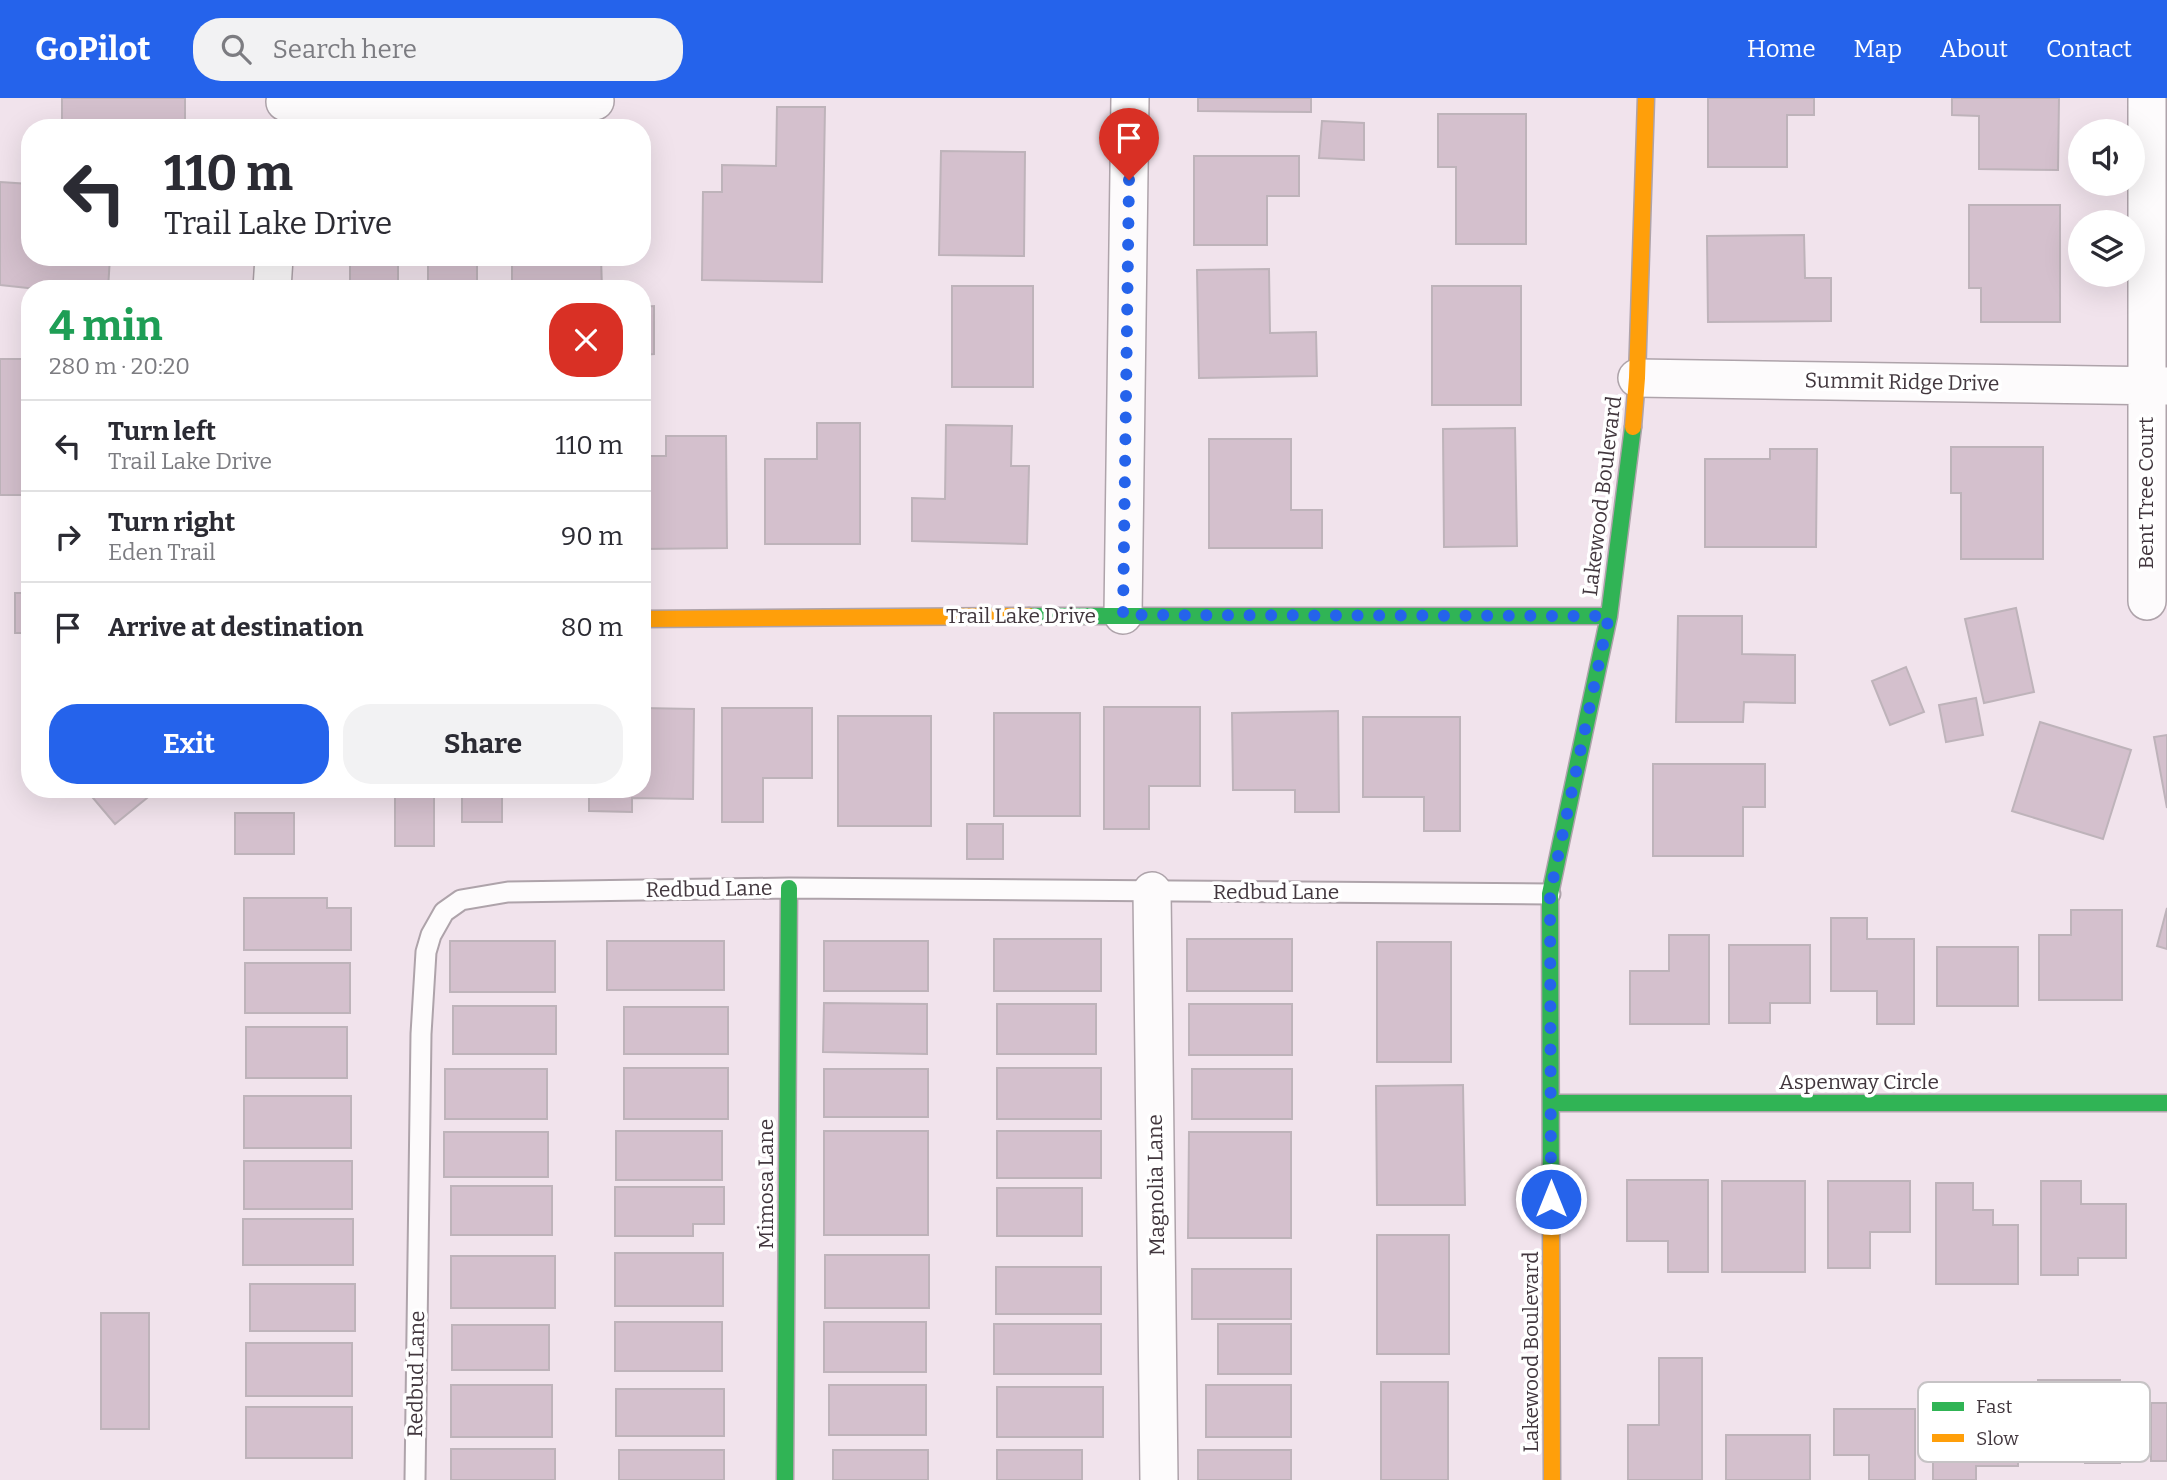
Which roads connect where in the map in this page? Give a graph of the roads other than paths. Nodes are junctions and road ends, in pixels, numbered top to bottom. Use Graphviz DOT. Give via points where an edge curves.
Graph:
graph roads {
  1 [pos="1130,98"];
  2 [pos="1646,98"];
  3 [pos="2147,98"];
  4 [pos="595,101"];
  5 [pos="284,109"];
  6 [pos="1637,379"];
  7 [pos="2157,386"];
  8 [pos="2147,601"];
  9 [pos="1123,615"];
  10 [pos="1609,616"];
  11 [pos="651,619"];
  12 [pos="789,888"];
  13 [pos="1152,891"];
  14 [pos="1550,894"];
  15 [pos="1550,1103"];
  16 [pos="2167,1103"];
  17 [pos="415,1480"];
  18 [pos="785,1480"];
  19 [pos="1159,1480"];
  20 [pos="1552,1480"];
  1 -- 9 [label="street"];
  2 -- 6 [label="street, Lakewood Boulevard"];
  3 -- 7 [label="street, Bent Tree Court"];
  4 -- 5 [label="street"];
  6 -- 7 [label="street, Summit Ridge Drive"];
  6 -- 10 [label="street, Lakewood Boulevard"];
  7 -- 8 [label="street, Bent Tree Court"];
  9 -- 10 [label="street, Trail Lake Drive"];
  9 -- 11 [label="street, Trail Lake Drive"];
  10 -- 14 [label="street, Lakewood Boulevard"];
  12 -- 13 [label="lane, Redbud Lane"];
  12 -- 17 [label="lane, Redbud Lane" via="508,892 461,900 444,912 426,952 421,1034"];
  12 -- 18 [label="street, Mimosa Lane"];
  13 -- 14 [label="lane, Redbud Lane"];
  13 -- 19 [label="street, Magnolia Lane"];
  14 -- 15 [label="street, Lakewood Boulevard"];
  15 -- 16 [label="street, Aspenway Circle"];
  15 -- 20 [label="street, Lakewood Boulevard"];
}
